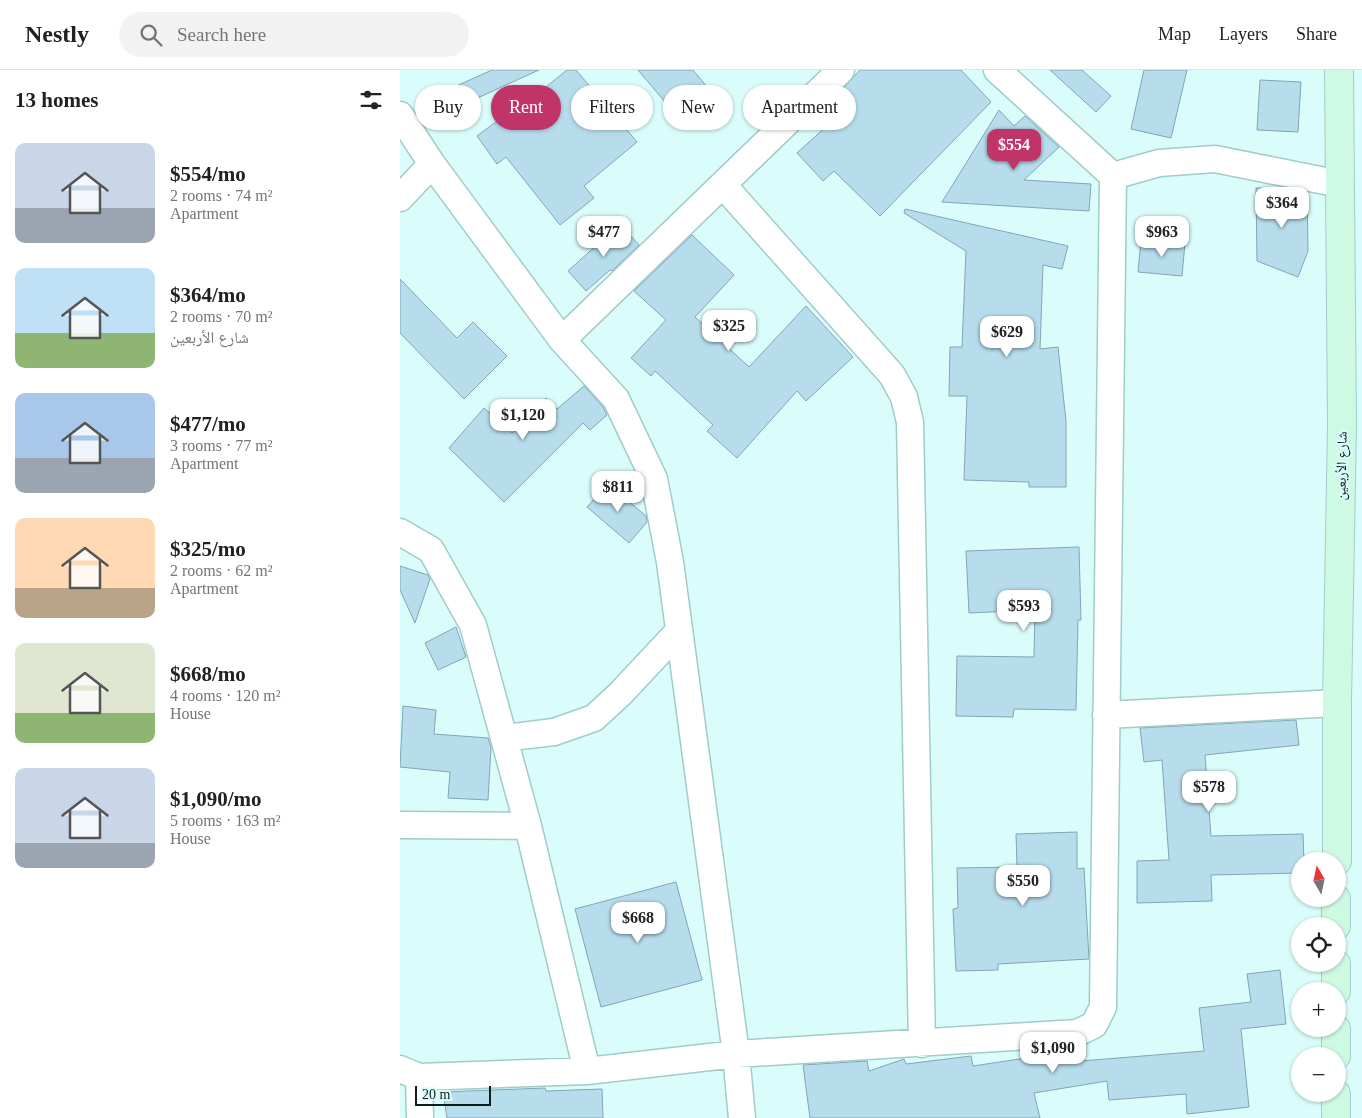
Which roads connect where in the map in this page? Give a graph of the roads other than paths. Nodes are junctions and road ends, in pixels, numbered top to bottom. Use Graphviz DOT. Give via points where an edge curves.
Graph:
graph roads {
  1 [pos="841,70"];
  2 [pos="997,70"];
  3 [pos="1339,70"];
  4 [pos="400,114"];
  5 [pos="432,164"];
  6 [pos="1113,176"];
  7 [pos="1340,184"];
  8 [pos="723,185"];
  9 [pos="400,198"];
  10 [pos="562,340"];
  11 [pos="1352,426"];
  12 [pos="400,532"];
  13 [pos="679,631"];
  14 [pos="1337,703"];
  15 [pos="1106,715"];
  16 [pos="504,738"];
  17 [pos="400,825"];
  18 [pos="528,826"];
  19 [pos="1336,852"];
  20 [pos="922,1044"];
  21 [pos="736,1054"];
  22 [pos="587,1071"];
  23 [pos="410,1073"];
  24 [pos="1336,1102"];
  25 [pos="420,1118"];
  26 [pos="742,1118"];
  27 [pos="1336,1118"];
  1 -- 8 [label="street"];
  2 -- 6 [label="street"];
  3 -- 7 [label="main road, شارع الأربعين"];
  4 -- 5 [label="street"];
  5 -- 9 [label="street"];
  5 -- 10 [label="street"];
  6 -- 7 [label="street" via="1159,163 1215,159"];
  6 -- 15 [label="street"];
  7 -- 11 [label="main road, شارع الأربعين"];
  8 -- 10 [label="street"];
  8 -- 20 [label="street" via="892,375 904,397 910,422"];
  10 -- 13 [label="street" via="616,399 654,479"];
  11 -- 14 [label="main road, شارع الأربعين"];
  12 -- 16 [label="street" via="431,550 473,625"];
  13 -- 16 [label="street" via="594,718 554,732"];
  13 -- 21 [label="street"];
  14 -- 15 [label="street"];
  14 -- 19 [label="main road, شارع الأربعين"];
  15 -- 20 [label="street" via="1103,1007 1094,1025 1077,1033"];
  16 -- 18 [label="street"];
  17 -- 18 [label="street"];
  18 -- 22 [label="street"];
  20 -- 21 [label="street"];
  21 -- 22 [label="street"];
  21 -- 26 [label="street"];
  22 -- 23 [label="street"];
  23 -- 25 [label="street"];
  24 -- 27 [label="main road"];
}
